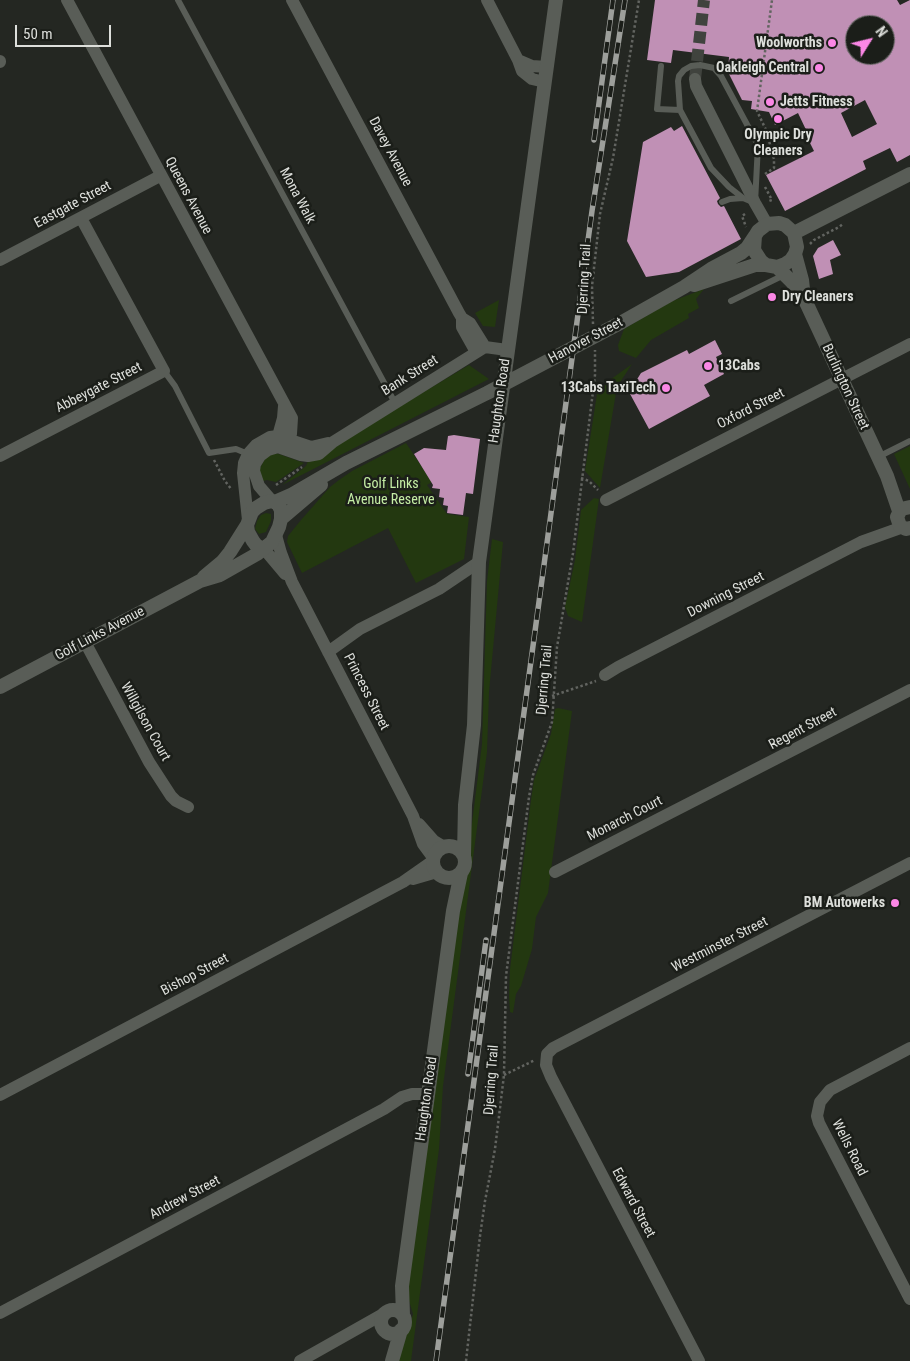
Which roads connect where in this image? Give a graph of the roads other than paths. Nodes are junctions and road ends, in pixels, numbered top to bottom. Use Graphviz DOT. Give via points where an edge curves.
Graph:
graph roads {
  1 [pos="67,0"];
  2 [pos="178,0"];
  3 [pos="292,0"];
  4 [pos="487,0"];
  5 [pos="556,0"];
  6 [pos="518,60"];
  7 [pos="661,66"];
  8 [pos="547,67"];
  9 [pos="695,79"];
  10 [pos="545,82"];
  11 [pos="680,110"];
  12 [pos="910,174"];
  13 [pos="160,176"];
  14 [pos="749,200"];
  15 [pos="722,202"];
  16 [pos="81,218"];
  17 [pos="767,224"];
  18 [pos="794,233"];
  19 [pos="755,236"];
  20 [pos="796,254"];
  21 [pos="0,260"];
  22 [pos="776,268"];
  23 [pos="684,288"];
  24 [pos="804,298"];
  25 [pos="731,301"];
  26 [pos="910,344"];
  27 [pos="480,350"];
  28 [pos="507,350"];
  29 [pos="164,372"];
  30 [pos="841,379"];
  31 [pos="394,403"];
  32 [pos="910,441"];
  33 [pos="282,442"];
  34 [pos="0,456"];
  35 [pos="253,456"];
  36 [pos="878,457"];
  37 [pos="346,464"];
  38 [pos="606,500"];
  39 [pos="273,502"];
  40 [pos="281,519"];
  41 [pos="905,520"];
  42 [pos="248,522"];
  43 [pos="276,535"];
  44 [pos="263,549"];
  45 [pos="479,562"];
  46 [pos="478,579"];
  47 [pos="200,581"];
  48 [pos="292,582"];
  49 [pos="439,588"];
  50 [pos="85,642"];
  51 [pos="325,647"];
  52 [pos="605,676"];
  53 [pos="0,687"];
  54 [pos="910,690"];
  55 [pos="708,793"];
  56 [pos="466,805"];
  57 [pos="188,808"];
  58 [pos="413,816"];
  59 [pos="446,846"];
  60 [pos="464,855"];
  61 [pos="910,863"];
  62 [pos="437,867"];
  63 [pos="554,872"];
  64 [pos="461,873"];
  65 [pos="453,911"];
  66 [pos="910,1048"];
  67 [pos="546,1058"];
  68 [pos="0,1096"];
  69 [pos="427,1099"];
  70 [pos="910,1299"];
  71 [pos="0,1312"];
  72 [pos="392,1321"];
  73 [pos="300,1361"];
  74 [pos="392,1361"];
  75 [pos="699,1361"];
  1 -- 13 [label="street, Queens Avenue"];
  2 -- 31 [label="lane, Mona Walk"];
  3 -- 27 [label="street, Davey Avenue" via="462,318 462,327"];
  4 -- 6 [label="street"];
  5 -- 8 [label="street, Haughton Road"];
  6 -- 8 [label="street" via="532,66"];
  6 -- 10 [label="street" via="526,75"];
  7 -- 11 [label="lane" via="657,109"];
  8 -- 10 [label="street, Haughton Road"];
  9 -- 14 [label="street" via="736,161"];
  10 -- 28 [label="street, Haughton Road"];
  11 -- 14 [label="lane" via="708,169"];
  11 -- 14 [label="lane" via="678,81 684,70 700,65 714,68 758,145"];
  12 -- 18 [label="street"];
  13 -- 16 [label="street, Eastgate Street"];
  13 -- 33 [label="street, Queens Avenue" via="292,418"];
  14 -- 15 [label="lane"];
  14 -- 17 [label="street"];
  16 -- 21 [label="street, Eastgate Street"];
  16 -- 29 [label="street, Abbeygate Street"];
  17 -- 18 [label="street" via="780,222"];
  17 -- 19 [label="street"];
  18 -- 20 [label="street"];
  19 -- 22 [label="street" via="754,250 761,261"];
  19 -- 23 [label="street, Hanover Street" via="747,248"];
  20 -- 22 [label="street"];
  20 -- 24 [label="street, Burlington Street"];
  22 -- 23 [label="street, Hanover Street" via="755,266"];
  22 -- 24 [label="street, Burlington Street"];
  22 -- 25 [label="lane"];
  23 -- 37 [label="street, Hanover Street"];
  24 -- 30 [label="street, Burlington Street"];
  26 -- 30 [label="street, Oxford Street"];
  27 -- 28 [label="street"];
  27 -- 31 [label="street, Bank Street"];
  28 -- 45 [label="street, Haughton Road"];
  29 -- 34 [label="street, Abbeygate Street"];
  29 -- 35 [label="lane" via="175,386 209,453 236,449"];
  30 -- 36 [label="street, Burlington Street"];
  30 -- 38 [label="street, Oxford Street"];
  31 -- 33 [label="street, Bank Street" via="333,442 311,447"];
  32 -- 36 [label="lane"];
  33 -- 35 [label="street" via="263,440"];
  35 -- 39 [label="street" via="255,478"];
  35 -- 42 [label="street" via="244,462 243,473"];
  36 -- 41 [label="street, Burlington Street"];
  37 -- 39 [label="street"];
  37 -- 40 [label="street"];
  39 -- 40 [label="street" via="281,510"];
  39 -- 42 [label="street" via="256,508"];
  40 -- 43 [label="street"];
  41 -- 52 [label="street, Downing Street"];
  42 -- 44 [label="street" via="252,541"];
  42 -- 47 [label="street, Golf Links Avenue" via="222,562"];
  43 -- 44 [label="street"];
  43 -- 48 [label="street, Princess Street"];
  44 -- 47 [label="street, Golf Links Avenue" via="220,575"];
  44 -- 48 [label="street, Princess Street"];
  45 -- 46 [label="street, Haughton Road"];
  45 -- 49 [label="street"];
  46 -- 49 [label="street"];
  46 -- 56 [label="street, Haughton Road" via="474,725"];
  47 -- 50 [label="street, Golf Links Avenue"];
  48 -- 51 [label="street, Princess Street"];
  49 -- 51 [label="street"];
  50 -- 53 [label="street, Golf Links Avenue"];
  50 -- 57 [label="street, Willgilson Court" via="149,762 176,802"];
  51 -- 58 [label="street, Princess Street"];
  54 -- 55 [label="street, Regent Street"];
  55 -- 63 [label="street, Monarch Court"];
  56 -- 59 [label="street, Haughton Road"];
  56 -- 60 [label="street, Haughton Road"];
  58 -- 59 [label="street, Princess Street" via="429,837"];
  58 -- 62 [label="street, Princess Street" via="421,840"];
  59 -- 60 [label="street" via="458,848"];
  59 -- 62 [label="street" via="439,849"];
  60 -- 64 [label="street"];
  61 -- 67 [label="street, Westminster Street" via="553,1048"];
  62 -- 64 [label="street" via="453,878"];
  62 -- 65 [label="street, Haughton Road"];
  62 -- 68 [label="street, Bishop Street"];
  64 -- 65 [label="street, Haughton Road"];
  65 -- 69 [label="street, Haughton Road"];
  66 -- 70 [label="street, Wells Road" via="830,1090 820,1102 817,1116"];
  67 -- 75 [label="street, Edward Street" via="551,1078"];
  69 -- 71 [label="street, Andrew Street" via="407,1094"];
  69 -- 72 [label="street, Haughton Road" via="402,1286"];
  72 -- 73 [label="street" via="356,1331"];
  72 -- 74 [label="street, Haughton Road"];
}
